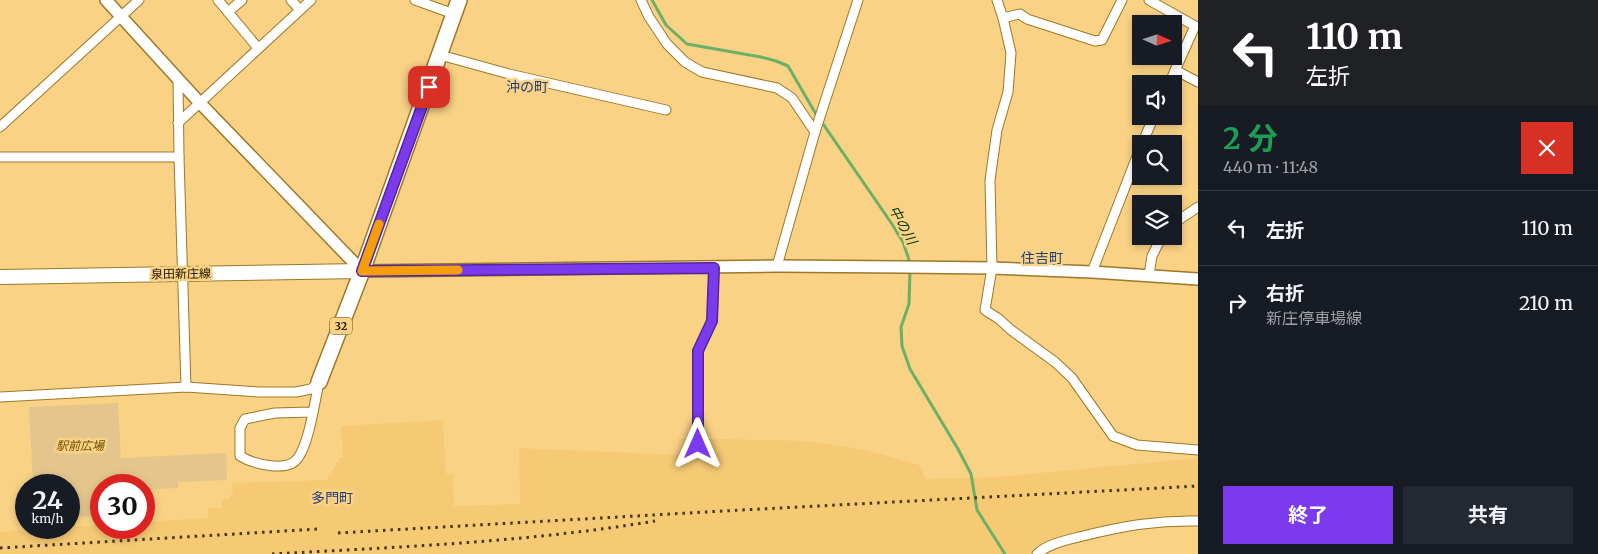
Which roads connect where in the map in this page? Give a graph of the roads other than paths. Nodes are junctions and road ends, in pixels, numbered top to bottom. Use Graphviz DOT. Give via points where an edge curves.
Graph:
graph roads {
  1 [pos="106,0"];
  2 [pos="139,0"];
  3 [pos="218,0"];
  4 [pos="242,0"];
  5 [pos="291,0"];
  6 [pos="311,0"];
  7 [pos="415,0"];
  8 [pos="641,0"];
  9 [pos="858,0"];
  10 [pos="997,0"];
  11 [pos="1122,0"];
  12 [pos="1149,0"];
  13 [pos="1159,2"];
  14 [pos="457,7"];
  15 [pos="300,10"];
  16 [pos="228,12"];
  17 [pos="121,16"];
  18 [pos="1003,18"];
  19 [pos="258,48"];
  20 [pos="440,55"];
  21 [pos="1175,70"];
  22 [pos="1173,75"];
  23 [pos="178,78"];
  24 [pos="1198,82"];
  25 [pos="199,102"];
  26 [pos="666,110"];
  27 [pos="178,123"];
  28 [pos="0,127"];
  29 [pos="816,130"];
  30 [pos="0,157"];
  31 [pos="179,157"];
  32 [pos="1132,170"];
  33 [pos="1198,207"];
  34 [pos="1182,218"];
  35 [pos="1158,245"];
  36 [pos="777,266"];
  37 [pos="714,268"];
  38 [pos="992,268"];
  39 [pos="362,271"];
  40 [pos="1092,272"];
  41 [pos="184,274"];
  42 [pos="1149,275"];
  43 [pos="0,277"];
  44 [pos="1198,278"];
  45 [pos="319,382"];
  46 [pos="186,387"];
  47 [pos="0,396"];
  48 [pos="312,412"];
  49 [pos="698,444"];
  50 [pos="1198,450"];
  51 [pos="1198,521"];
  52 [pos="1037,554"];
  1 -- 17 [label="street"];
  2 -- 17 [label="street"];
  3 -- 16 [label="street"];
  4 -- 16 [label="street"];
  5 -- 15 [label="street"];
  6 -- 15 [label="street"];
  7 -- 14 [label="street"];
  8 -- 29 [label="street" via="667,44 685,62 702,72 777,88 792,98"];
  9 -- 29 [label="street"];
  10 -- 18 [label="street"];
  11 -- 18 [label="street" via="1102,40 1095,42 1020,14"];
  12 -- 13 [label="street"];
  13 -- 21 [label="street" via="1195,26"];
  14 -- 20 [label="main road, 32"];
  15 -- 19 [label="street"];
  16 -- 19 [label="street"];
  17 -- 23 [label="street"];
  17 -- 28 [label="street"];
  18 -- 38 [label="street" via="1011,53 1008,92 997,130 990,180"];
  19 -- 25 [label="street"];
  20 -- 26 [label="street"];
  20 -- 39 [label="main road, 32"];
  21 -- 22 [label="street"];
  21 -- 24 [label="street"];
  23 -- 25 [label="street"];
  23 -- 27 [label="street"];
  25 -- 27 [label="street"];
  25 -- 39 [label="street"];
  27 -- 31 [label="street"];
  29 -- 36 [label="street"];
  30 -- 31 [label="street"];
  31 -- 41 [label="street"];
  32 -- 40 [label="street"];
  33 -- 34 [label="street"];
  35 -- 42 [label="street"];
  36 -- 37 [label="street"];
  36 -- 38 [label="street"];
  37 -- 39 [label="street"];
  37 -- 49 [label="street" via="712,321 698,351"];
  38 -- 40 [label="street"];
  38 -- 50 [label="street" via="985,310 1072,378 1113,436 1137,446"];
  39 -- 41 [label="main road, 泉田新庄線"];
  39 -- 45 [label="main road, 32"];
  40 -- 42 [label="street"];
  41 -- 43 [label="main road, 泉田新庄線"];
  41 -- 46 [label="street"];
  42 -- 44 [label="street"];
  45 -- 46 [label="street" via="311,389 296,392"];
  45 -- 48 [label="street"];
  46 -- 47 [label="street"];
  48 -- 48 [label="street" via="301,451 291,464 263,465 240,456 240,428 245,419 275,413"];
  51 -- 52 [label="street" via="1126,526 1064,541"];
}
